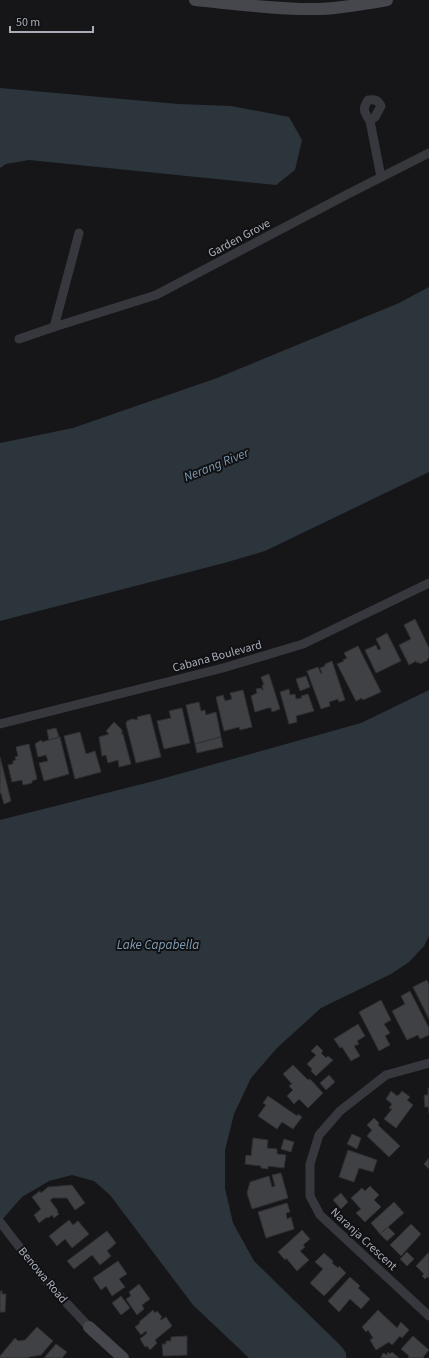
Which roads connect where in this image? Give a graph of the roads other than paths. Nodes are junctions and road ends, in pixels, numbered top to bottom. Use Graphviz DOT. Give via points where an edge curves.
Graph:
graph roads {
  1 [pos="195,0"];
  2 [pos="387,0"];
  3 [pos="370,121"];
  4 [pos="429,153"];
  5 [pos="381,177"];
  6 [pos="80,233"];
  7 [pos="54,327"];
  8 [pos="19,339"];
  9 [pos="429,583"];
  10 [pos="0,724"];
  11 [pos="429,1063"];
  12 [pos="2,1225"];
  13 [pos="429,1316"];
  14 [pos="89,1327"];
  15 [pos="110,1358"];
  16 [pos="123,1358"];
  1 -- 2 [label="street" via="320,9"];
  3 -- 5 [label="street"];
  4 -- 5 [label="street, Garden Grove"];
  5 -- 7 [label="street, Garden Grove" via="156,295"];
  6 -- 7 [label="street"];
  7 -- 8 [label="street, Garden Grove"];
  9 -- 10 [label="street, Cabana Boulevard" via="303,644 223,668"];
  11 -- 13 [label="street, Naranja Crescent" via="386,1075 340,1111 319,1135 310,1164 310,1196 320,1215"];
  12 -- 14 [label="street, Benowa Road" via="45,1280"];
  14 -- 15 [label="street, Benowa Road"];
  14 -- 16 [label="street, Benowa Road"];
}
